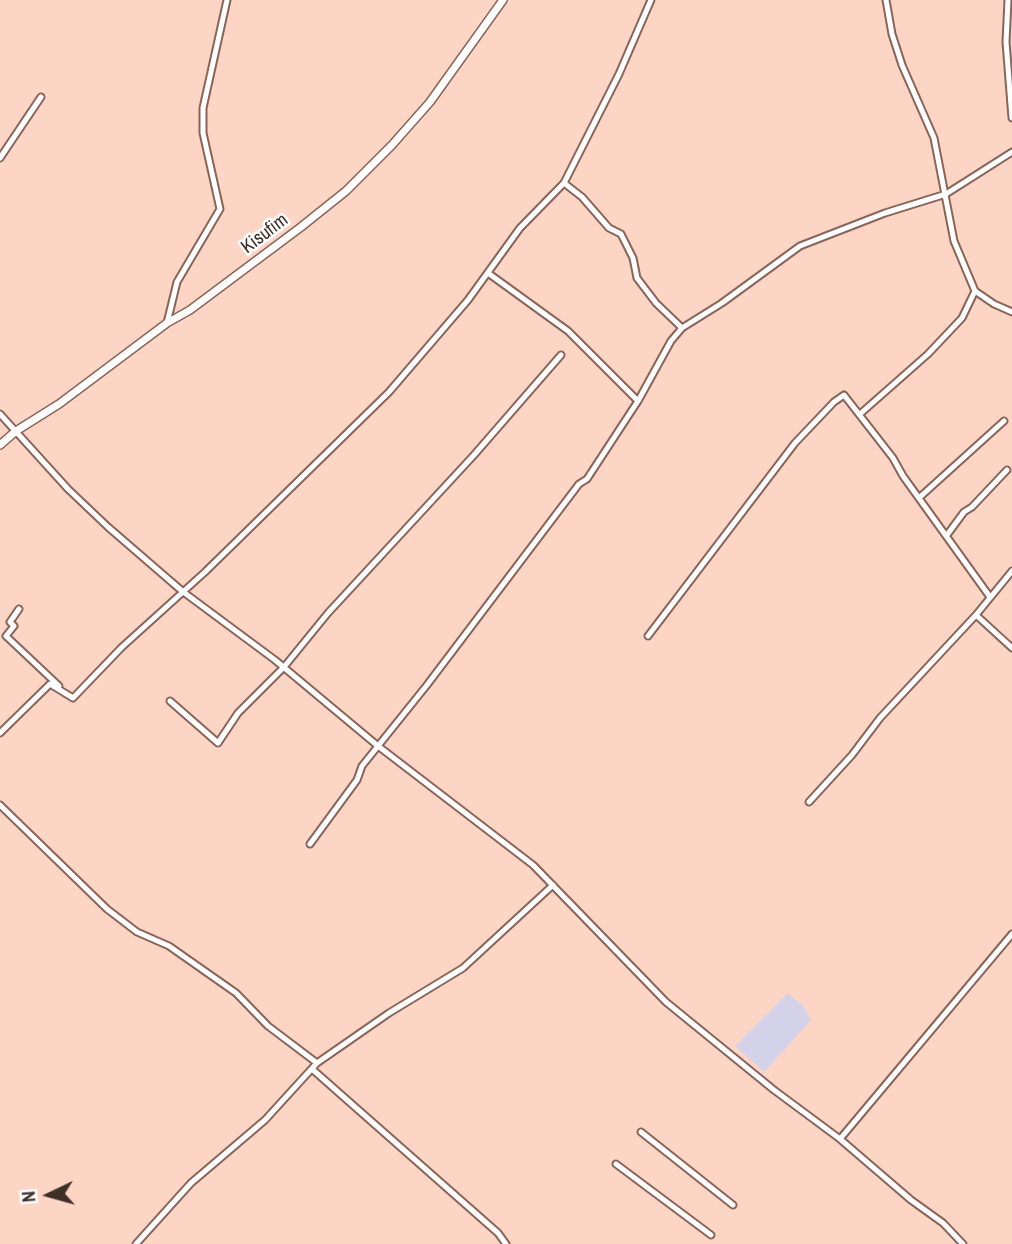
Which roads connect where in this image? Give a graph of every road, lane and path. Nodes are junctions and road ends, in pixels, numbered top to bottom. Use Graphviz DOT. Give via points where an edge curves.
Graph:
graph roads {
  1 [pos="227,0"];
  2 [pos="503,0"];
  3 [pos="651,0"];
  4 [pos="886,0"];
  5 [pos="1008,0"];
  6 [pos="41,97"];
  7 [pos="1012,118"];
  8 [pos="1012,152"];
  9 [pos="0,158"];
  10 [pos="564,183"];
  11 [pos="946,194"];
  12 [pos="488,273"];
  13 [pos="975,291"];
  14 [pos="1012,312"];
  15 [pos="167,323"];
  16 [pos="682,328"];
  17 [pos="561,355"];
  18 [pos="638,401"];
  19 [pos="0,414"];
  20 [pos="860,414"];
  21 [pos="1004,421"];
  22 [pos="16,431"];
  23 [pos="0,445"];
  24 [pos="1007,470"];
  25 [pos="920,497"];
  26 [pos="947,535"];
  27 [pos="1012,572"];
  28 [pos="182,591"];
  29 [pos="990,597"];
  30 [pos="19,609"];
  31 [pos="976,615"];
  32 [pos="648,636"];
  33 [pos="1012,648"];
  34 [pos="284,667"];
  35 [pos="64,691"];
  36 [pos="170,701"];
  37 [pos="0,733"];
  38 [pos="378,746"];
  39 [pos="809,802"];
  40 [pos="0,805"];
  41 [pos="310,844"];
  42 [pos="552,885"];
  43 [pos="1011,938"];
  44 [pos="317,1063"];
  45 [pos="312,1069"];
  46 [pos="641,1132"];
  47 [pos="840,1139"];
  48 [pos="616,1164"];
  49 [pos="733,1205"];
  50 [pos="711,1236"];
  51 [pos="136,1244"];
  52 [pos="506,1244"];
  53 [pos="963,1244"];
  1 -- 15 [label="street" via="203,108 202,133 220,209 177,282"];
  2 -- 15 [label="street, Kisufim" via="430,102 346,191"];
  3 -- 10 [label="street"];
  4 -- 11 [label="street" via="902,65 934,138"];
  5 -- 7 [label="street"];
  6 -- 9 [label="street"];
  8 -- 11 [label="street"];
  10 -- 12 [label="street" via="520,228"];
  10 -- 16 [label="street" via="609,228 621,234 637,278"];
  11 -- 13 [label="street" via="954,241"];
  11 -- 16 [label="street" via="800,246"];
  12 -- 18 [label="street" via="568,331"];
  12 -- 28 [label="street" via="389,392"];
  13 -- 14 [label="street"];
  13 -- 20 [label="street" via="962,318"];
  15 -- 22 [label="street, Kisufim"];
  16 -- 18 [label="street"];
  17 -- 34 [label="street"];
  18 -- 38 [label="street" via="587,479"];
  19 -- 22 [label="street"];
  20 -- 25 [label="street"];
  20 -- 32 [label="street" via="844,396 804,433"];
  21 -- 25 [label="street"];
  22 -- 23 [label="street, Kisufim"];
  22 -- 28 [label="street" via="88,508"];
  24 -- 26 [label="street"];
  25 -- 26 [label="street"];
  26 -- 29 [label="street"];
  27 -- 29 [label="street"];
  28 -- 34 [label="street"];
  28 -- 35 [label="street" via="74,698"];
  29 -- 31 [label="street"];
  30 -- 35 [label="street" via="6,636"];
  31 -- 33 [label="street"];
  31 -- 39 [label="street"];
  34 -- 36 [label="street" via="239,713 218,743"];
  34 -- 38 [label="street"];
  35 -- 37 [label="street" via="50,684"];
  38 -- 41 [label="street"];
  38 -- 42 [label="street" via="533,865"];
  40 -- 44 [label="street" via="129,927 169,946 236,993 268,1027"];
  42 -- 44 [label="street" via="463,968"];
  42 -- 47 [label="street" via="666,1002"];
  43 -- 47 [label="street"];
  44 -- 45 [label="street"];
  45 -- 51 [label="street" via="265,1120 191,1183"];
  45 -- 52 [label="street"];
  46 -- 49 [label="street"];
  47 -- 53 [label="street"];
  48 -- 50 [label="street"];
}
